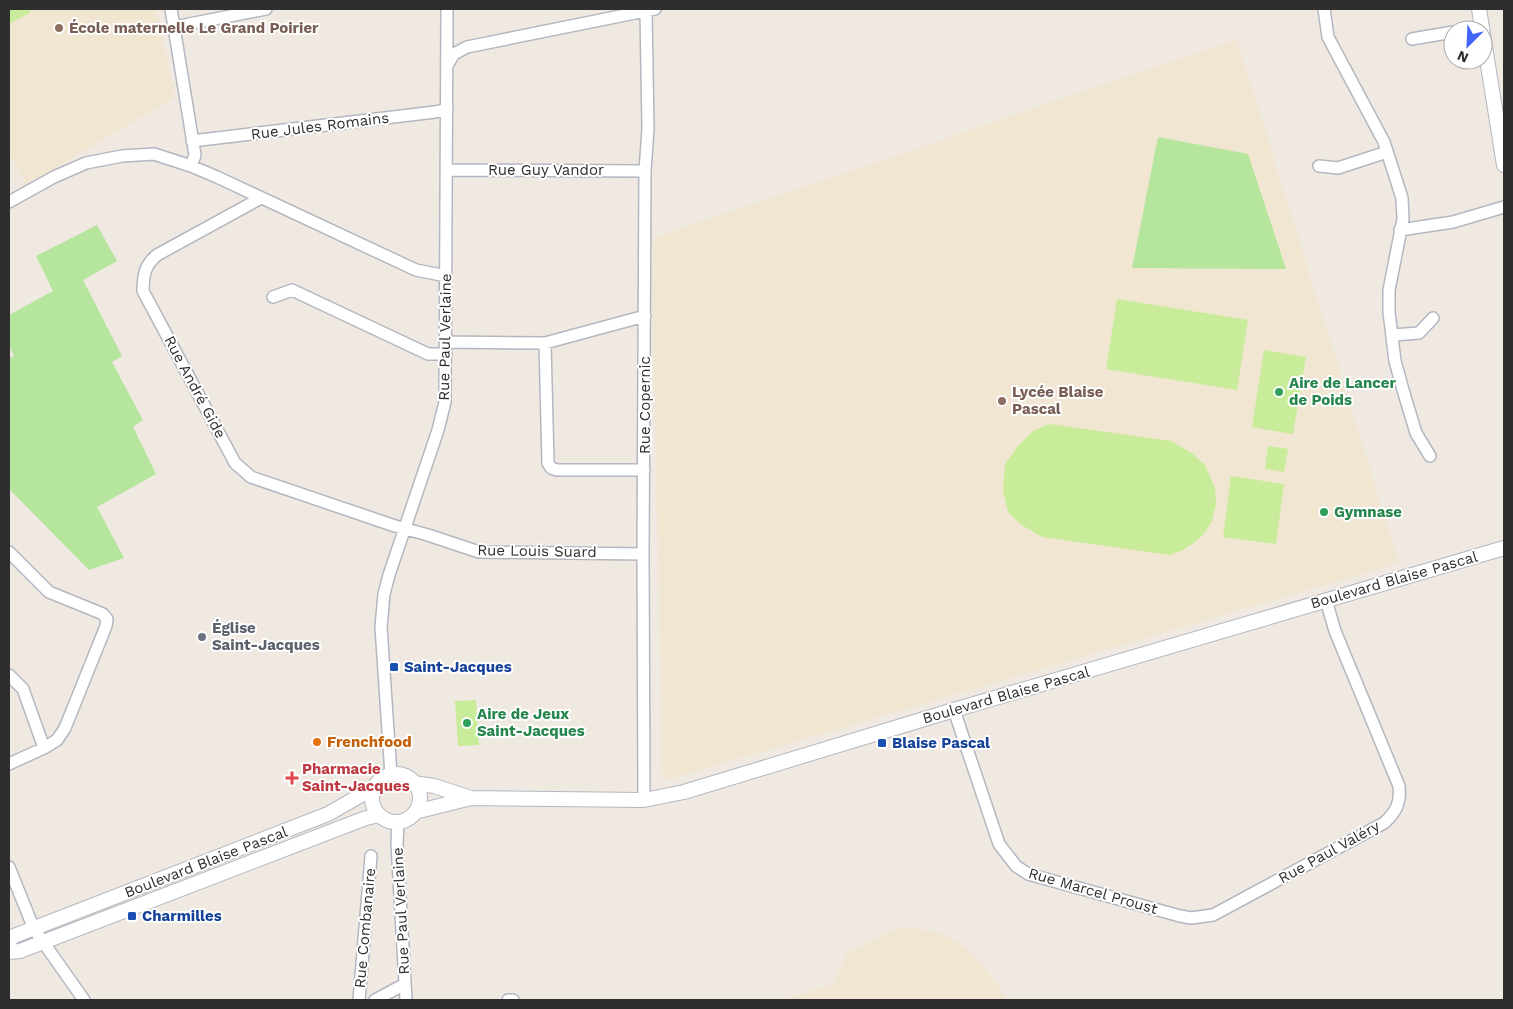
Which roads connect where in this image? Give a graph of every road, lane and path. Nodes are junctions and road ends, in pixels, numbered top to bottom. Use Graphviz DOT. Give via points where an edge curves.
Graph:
graph roads {
  1 [pos="171,9"];
  2 [pos="266,9"];
  3 [pos="447,9"];
  4 [pos="1324,9"];
  5 [pos="650,10"];
  6 [pos="174,27"];
  7 [pos="1443,34"];
  8 [pos="1412,40"];
  9 [pos="448,64"];
  10 [pos="1490,70"];
  11 [pos="447,109"];
  12 [pos="192,141"];
  13 [pos="1387,152"];
  14 [pos="1504,165"];
  15 [pos="191,166"];
  16 [pos="1319,166"];
  17 [pos="447,170"];
  18 [pos="645,171"];
  19 [pos="261,198"];
  20 [pos="9,202"];
  21 [pos="1504,207"];
  22 [pos="1400,230"];
  23 [pos="446,276"];
  24 [pos="273,297"];
  25 [pos="645,316"];
  26 [pos="1433,318"];
  27 [pos="1393,335"];
  28 [pos="545,343"];
  29 [pos="446,348"];
  30 [pos="1430,456"];
  31 [pos="644,470"];
  32 [pos="404,529"];
  33 [pos="1504,548"];
  34 [pos="9,552"];
  35 [pos="643,554"];
  36 [pos="1326,600"];
  37 [pos="9,675"];
  38 [pos="954,710"];
  39 [pos="44,748"];
  40 [pos="9,764"];
  41 [pos="391,776"];
  42 [pos="414,783"];
  43 [pos="375,787"];
  44 [pos="471,798"];
  45 [pos="644,800"];
  46 [pos="415,812"];
  47 [pos="379,815"];
  48 [pos="398,822"];
  49 [pos="371,856"];
  50 [pos="9,868"];
  51 [pos="1191,918"];
  52 [pos="34,929"];
  53 [pos="9,940"];
  54 [pos="42,942"];
  55 [pos="9,952"];
  56 [pos="405,984"];
  57 [pos="84,1000"];
  58 [pos="358,1000"];
  59 [pos="376,1000"];
  60 [pos="406,1000"];
  61 [pos="508,1000"];
  62 [pos="513,1000"];
  1 -- 6 [label="street"];
  2 -- 6 [label="street"];
  3 -- 9 [label="street, Rue Paul Verlaine"];
  4 -- 13 [label="street" via="1328,37"];
  5 -- 9 [label="street" via="467,47 454,54"];
  5 -- 18 [label="street, Rue Copernic"];
  6 -- 12 [label="street"];
  7 -- 8 [label="street"];
  9 -- 11 [label="street, Rue Paul Verlaine"];
  10 -- 14 [label="street"];
  11 -- 12 [label="street, Rue Jules Romains"];
  11 -- 17 [label="street, Rue Paul Verlaine"];
  12 -- 15 [label="street" via="195,155"];
  13 -- 16 [label="street" via="1338,168"];
  13 -- 22 [label="street" via="1402,198"];
  15 -- 19 [label="street"];
  15 -- 20 [label="street" via="154,154 122,156 93,162 54,177"];
  17 -- 18 [label="street, Rue Guy Vandor"];
  17 -- 23 [label="street, Rue Paul Verlaine"];
  18 -- 25 [label="street, Rue Copernic"];
  19 -- 23 [label="street" via="416,270"];
  19 -- 32 [label="street, Rue André Gide" via="156,255 144,271 143,291 242,472"];
  21 -- 22 [label="street" via="1453,222"];
  22 -- 27 [label="street" via="1389,290"];
  23 -- 29 [label="street, Rue Paul Verlaine"];
  24 -- 29 [label="street" via="292,290 428,354"];
  25 -- 28 [label="street"];
  25 -- 31 [label="street, Rue Copernic"];
  26 -- 27 [label="street" via="1419,333"];
  27 -- 30 [label="street" via="1396,361 1416,433"];
  28 -- 29 [label="street"];
  28 -- 31 [label="street" via="548,463 557,470"];
  29 -- 32 [label="street, Rue Paul Verlaine" via="442,416"];
  31 -- 35 [label="street, Rue Copernic"];
  32 -- 35 [label="street, Rue Louis Suard" via="479,552"];
  32 -- 41 [label="street, Rue Paul Verlaine" via="386,584 380,627"];
  33 -- 36 [label="street, Boulevard Blaise Pascal"];
  34 -- 39 [label="street" via="49,592 103,614 107,619 65,728 57,740"];
  35 -- 45 [label="street, Rue Copernic"];
  36 -- 38 [label="street, Boulevard Blaise Pascal"];
  36 -- 51 [label="street, Rue Paul Valéry" via="1335,631 1399,786 1394,814 1384,823 1213,915"];
  37 -- 39 [label="street" via="22,689"];
  38 -- 45 [label="street, Boulevard Blaise Pascal" via="684,792"];
  38 -- 51 [label="street, Rue Marcel Proust" via="998,844 1016,866 1028,874"];
  39 -- 40 [label="street"];
  41 -- 42 [label="street, Boulevard Blaise Pascal" via="401,775"];
  41 -- 43 [label="street, Boulevard Blaise Pascal"];
  42 -- 44 [label="street, Boulevard Blaise Pascal"];
  42 -- 46 [label="street" via="420,800"];
  43 -- 47 [label="street" via="372,797"];
  43 -- 52 [label="street, Boulevard Blaise Pascal" via="328,814"];
  44 -- 45 [label="street, Boulevard Blaise Pascal"];
  44 -- 46 [label="street, Boulevard Blaise Pascal"];
  46 -- 48 [label="street, Boulevard Blaise Pascal"];
  47 -- 48 [label="street"];
  47 -- 54 [label="street, Boulevard Blaise Pascal"];
  48 -- 56 [label="street, Rue Paul Verlaine"];
  49 -- 58 [label="street, Rue Combanaire"];
  50 -- 52 [label="street"];
  52 -- 53 [label="street, Boulevard Blaise Pascal"];
  52 -- 54 [label="street"];
  54 -- 55 [label="street, Boulevard Blaise Pascal"];
  54 -- 57 [label="street"];
  56 -- 59 [label="street, Rue Combanaire"];
  56 -- 60 [label="street, Rue Paul Verlaine"];
  61 -- 62 [label="street"];
}
